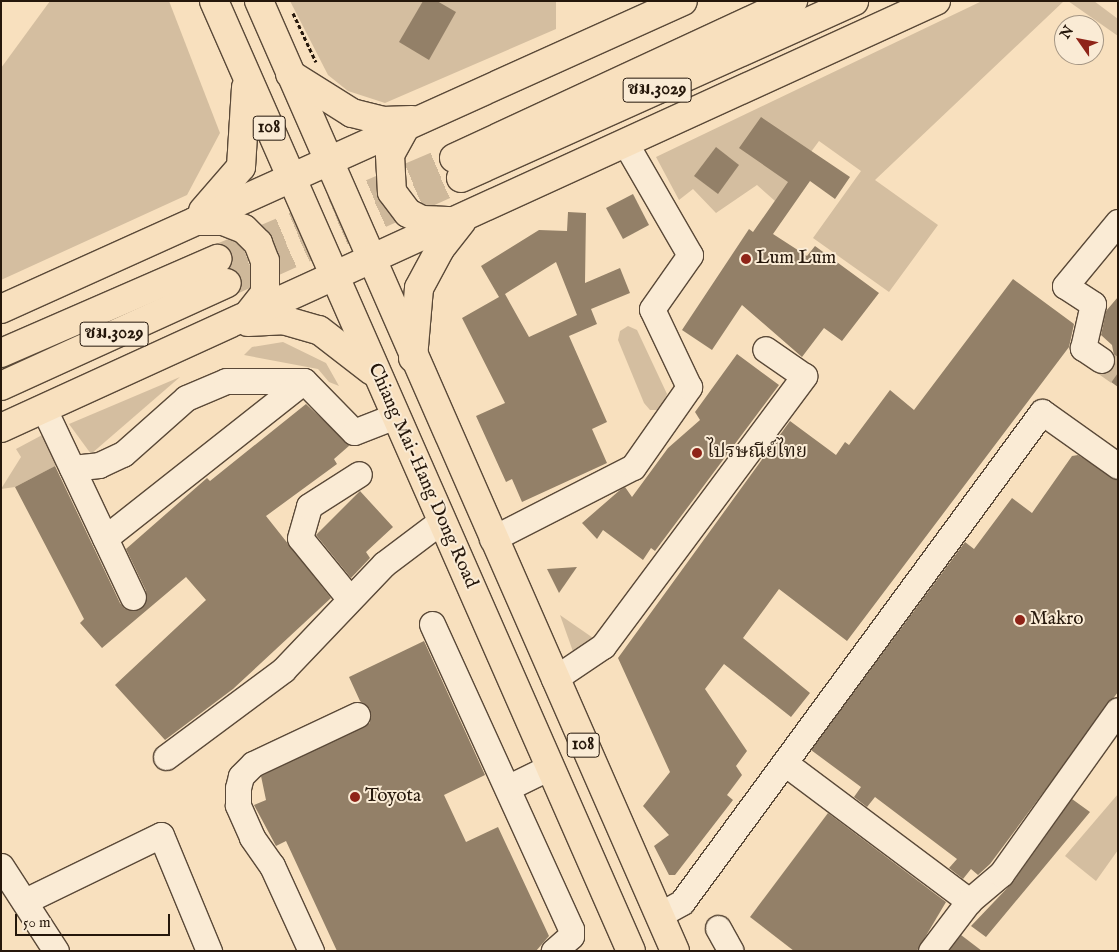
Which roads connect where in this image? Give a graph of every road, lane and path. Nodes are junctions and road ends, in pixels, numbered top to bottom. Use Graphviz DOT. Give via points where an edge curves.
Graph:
graph roads {
  1 [pos="214,1"];
  2 [pos="258,1"];
  3 [pos="683,1"];
  4 [pos="793,1"];
  5 [pos="854,1"];
  6 [pos="936,1"];
  7 [pos="291,9"];
  8 [pos="318,67"];
  9 [pos="289,73"];
  10 [pos="246,76"];
  11 [pos="412,122"];
  12 [pos="626,144"];
  13 [pos="328,164"];
  14 [pos="292,181"];
  15 [pos="462,220"];
  16 [pos="190,221"];
  17 [pos="1118,222"];
  18 [pos="369,260"];
  19 [pos="334,277"];
  20 [pos="1,309"];
  21 [pos="236,322"];
  22 [pos="766,349"];
  23 [pos="1,353"];
  24 [pos="413,360"];
  25 [pos="1101,360"];
  26 [pos="377,375"];
  27 [pos="304,381"];
  28 [pos="1,386"];
  29 [pos="44,409"];
  30 [pos="395,416"];
  31 [pos="1,428"];
  32 [pos="1118,466"];
  33 [pos="72,468"];
  34 [pos="359,474"];
  35 [pos="441,521"];
  36 [pos="105,538"];
  37 [pos="492,539"];
  38 [pos="133,597"];
  39 [pos="349,598"];
  40 [pos="432,624"];
  41 [pos="554,679"];
  42 [pos="1118,710"];
  43 [pos="357,715"];
  44 [pos="166,757"];
  45 [pos="786,764"];
  46 [pos="550,767"];
  47 [pos="508,787"];
  48 [pos="1,866"];
  49 [pos="25,901"];
  50 [pos="970,901"];
  51 [pos="659,914"];
  52 [pos="718,928"];
  53 [pos="56,951"];
  54 [pos="209,951"];
  55 [pos="311,951"];
  56 [pos="554,951"];
  57 [pos="631,951"];
  58 [pos="675,951"];
  59 [pos="732,951"];
  60 [pos="932,951"];
  1 -- 10 [label="main road, Chiang Mai-Hang Dong Road / 108"];
  2 -- 9 [label="main road, Chiang Mai-Hang Dong Road / 108"];
  3 -- 11 [label="main road"];
  4 -- 5 [label="main road, ชม.3029" via="458,168"];
  6 -- 12 [label="main road"];
  7 -- 8 [label="path"];
  9 -- 11 [label="main road" via="352,114 383,121"];
  9 -- 13 [label="main road, Chiang Mai-Hang Dong Road / 108"];
  10 -- 14 [label="main road, Chiang Mai-Hang Dong Road / 108"];
  10 -- 16 [label="main road" via="241,167 217,199"];
  11 -- 13 [label="main road"];
  11 -- 15 [label="main road" via="393,146 388,166 399,203 422,220"];
  12 -- 15 [label="main road"];
  12 -- 37 [label="street" via="690,255 652,310 689,387 633,467"];
  13 -- 14 [label="main road"];
  13 -- 18 [label="main road, Chiang Mai-Hang Dong Road / 108"];
  14 -- 16 [label="main road"];
  14 -- 19 [label="main road, Chiang Mai-Hang Dong Road / 108"];
  15 -- 18 [label="main road"];
  15 -- 24 [label="main road" via="424,273"];
  16 -- 20 [label="main road"];
  16 -- 21 [label="main road" via="223,221 244,229 258,242 265,261 265,293"];
  17 -- 25 [label="street" via="1065,286 1093,304 1083,348"];
  18 -- 19 [label="main road"];
  18 -- 24 [label="main road, Chiang Mai-Hang Dong Road / 108"];
  19 -- 21 [label="main road"];
  19 -- 26 [label="main road, Chiang Mai-Hang Dong Road / 108"];
  21 -- 26 [label="main road" via="264,320 307,326 344,346"];
  21 -- 29 [label="main road"];
  22 -- 41 [label="street" via="804,376 603,646"];
  23 -- 28 [label="main road, ชม.3029" via="222,271"];
  24 -- 37 [label="main road, Chiang Mai-Hang Dong Road / 108"];
  26 -- 30 [label="main road, Chiang Mai-Hang Dong Road / 108"];
  27 -- 30 [label="street" via="354,432"];
  27 -- 33 [label="street" via="226,381 186,398 123,454 100,465"];
  27 -- 36 [label="street"];
  29 -- 31 [label="main road"];
  29 -- 33 [label="street"];
  30 -- 35 [label="main road, Chiang Mai-Hang Dong Road / 108"];
  32 -- 45 [label="street" via="1042,412"];
  33 -- 36 [label="street"];
  34 -- 39 [label="street" via="309,506 300,538"];
  35 -- 39 [label="street" via="384,564"];
  35 -- 46 [label="main road, Chiang Mai-Hang Dong Road / 108"];
  36 -- 38 [label="street"];
  37 -- 41 [label="main road, Chiang Mai-Hang Dong Road / 108"];
  39 -- 44 [label="street" via="283,670"];
  40 -- 47 [label="street"];
  41 -- 51 [label="main road, Chiang Mai-Hang Dong Road / 108"];
  42 -- 50 [label="street" via="1001,874"];
  43 -- 55 [label="street" via="253,764 241,776 238,788 238,805 248,829 272,866"];
  45 -- 50 [label="street"];
  45 -- 51 [label="street" via="682,902"];
  46 -- 47 [label="street"];
  46 -- 57 [label="main road, Chiang Mai-Hang Dong Road / 108"];
  47 -- 56 [label="street" via="571,929 571,936"];
  48 -- 49 [label="street"];
  49 -- 53 [label="street"];
  49 -- 54 [label="street" via="161,835"];
  50 -- 60 [label="street"];
  51 -- 58 [label="main road, Chiang Mai-Hang Dong Road / 108"];
  52 -- 59 [label="street"];
}
